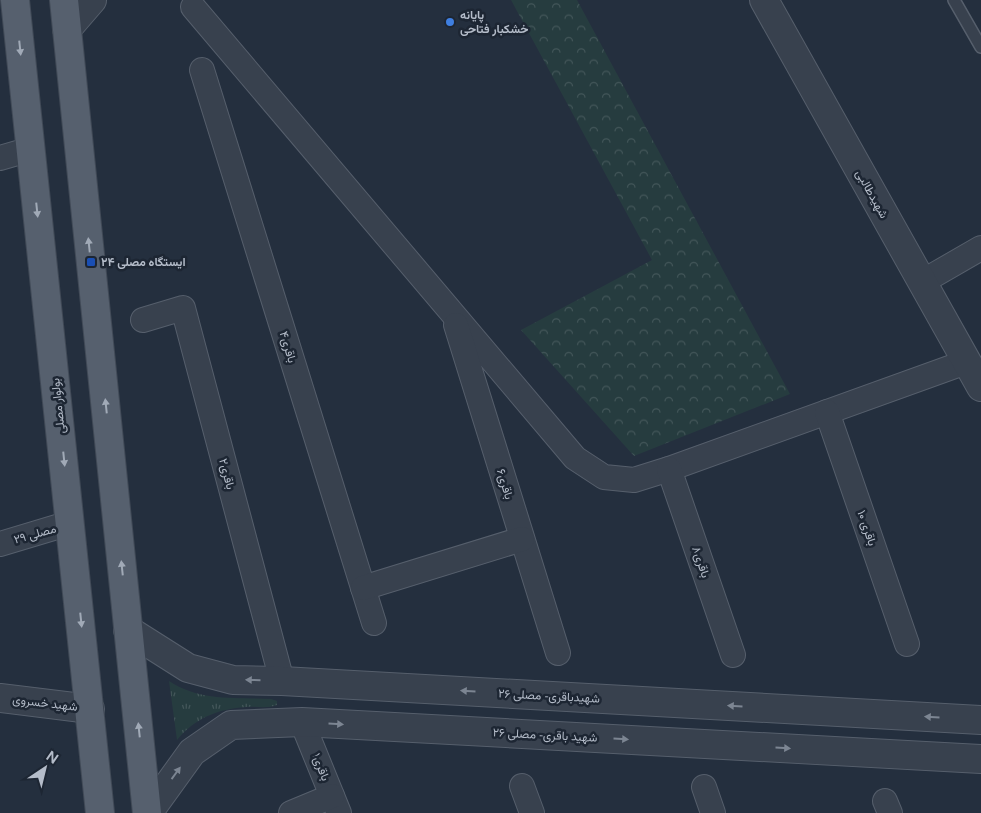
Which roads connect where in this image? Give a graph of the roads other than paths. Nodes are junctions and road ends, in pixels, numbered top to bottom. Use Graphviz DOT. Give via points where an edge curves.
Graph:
graph roads {
  1 [pos="15,0"];
  2 [pos="64,0"];
  3 [pos="92,0"];
  4 [pos="954,0"];
  5 [pos="769,2"];
  6 [pos="193,7"];
  7 [pos="67,29"];
  8 [pos="981,47"];
  9 [pos="202,70"];
  10 [pos="31,149"];
  11 [pos="0,158"];
  12 [pos="981,248"];
  13 [pos="922,282"];
  14 [pos="452,314"];
  15 [pos="143,320"];
  16 [pos="977,378"];
  17 [pos="827,412"];
  18 [pos="669,469"];
  19 [pos="70,524"];
  20 [pos="522,539"];
  21 [pos="0,544"];
  22 [pos="363,588"];
  23 [pos="374,624"];
  24 [pos="128,630"];
  25 [pos="907,644"];
  26 [pos="558,653"];
  27 [pos="733,655"];
  28 [pos="282,681"];
  29 [pos="0,698"];
  30 [pos="90,709"];
  31 [pos="981,720"];
  32 [pos="302,722"];
  33 [pos="981,759"];
  34 [pos="522,786"];
  35 [pos="704,787"];
  36 [pos="335,805"];
  37 [pos="100,813"];
  38 [pos="147,813"];
  39 [pos="291,813"];
  40 [pos="532,813"];
  41 [pos="713,813"];
  1 -- 10 [label="main road, بولوار مصلی, one-way"];
  2 -- 7 [label="main road"];
  3 -- 7 [label="street"];
  4 -- 8 [label="lane"];
  5 -- 13 [label="street, شهیدطالبی"];
  6 -- 14 [label="street"];
  24 -- 7 [label="main road, one-way"];
  9 -- 22 [label="street, باقری۴"];
  10 -- 11 [label="street"];
  10 -- 19 [label="main road, بولوار مصلی, one-way"];
  12 -- 13 [label="street"];
  13 -- 16 [label="street, شهیدطالبی"];
  14 -- 18 [label="street" via="575,458 604,477 634,480"];
  14 -- 20 [label="street, باقری۶"];
  15 -- 28 [label="street, باقری۲" via="183,308"];
  16 -- 17 [label="street"];
  17 -- 18 [label="street"];
  17 -- 25 [label="street, باقری ۱۰"];
  18 -- 27 [label="street, باقری۸"];
  19 -- 21 [label="street, مصلی ۲۹"];
  19 -- 30 [label="main road, بولوار مصلی, one-way"];
  20 -- 22 [label="street"];
  20 -- 26 [label="street, باقری۶"];
  22 -- 23 [label="street, باقری۴"];
  28 -- 24 [label="street, شهیدباقری - مصلی ۲۶, one-way" via="233,680 188,668"];
  38 -- 24 [label="main road, one-way"];
  31 -- 28 [label="street, شهیدباقری - مصلی ۲۶, one-way"];
  29 -- 30 [label="street, شهید خسروی"];
  30 -- 37 [label="main road, بولوار مصلی"];
  32 -- 33 [label="street, شهید باقری - مصلی ۲۶, one-way"];
  32 -- 36 [label="street, باقری۱"];
  38 -- 32 [label="street, شهید باقری - مصلی ۲۶, one-way" via="192,752 231,725"];
  34 -- 40 [label="street"];
  35 -- 41 [label="street"];
  36 -- 39 [label="street"];
}
